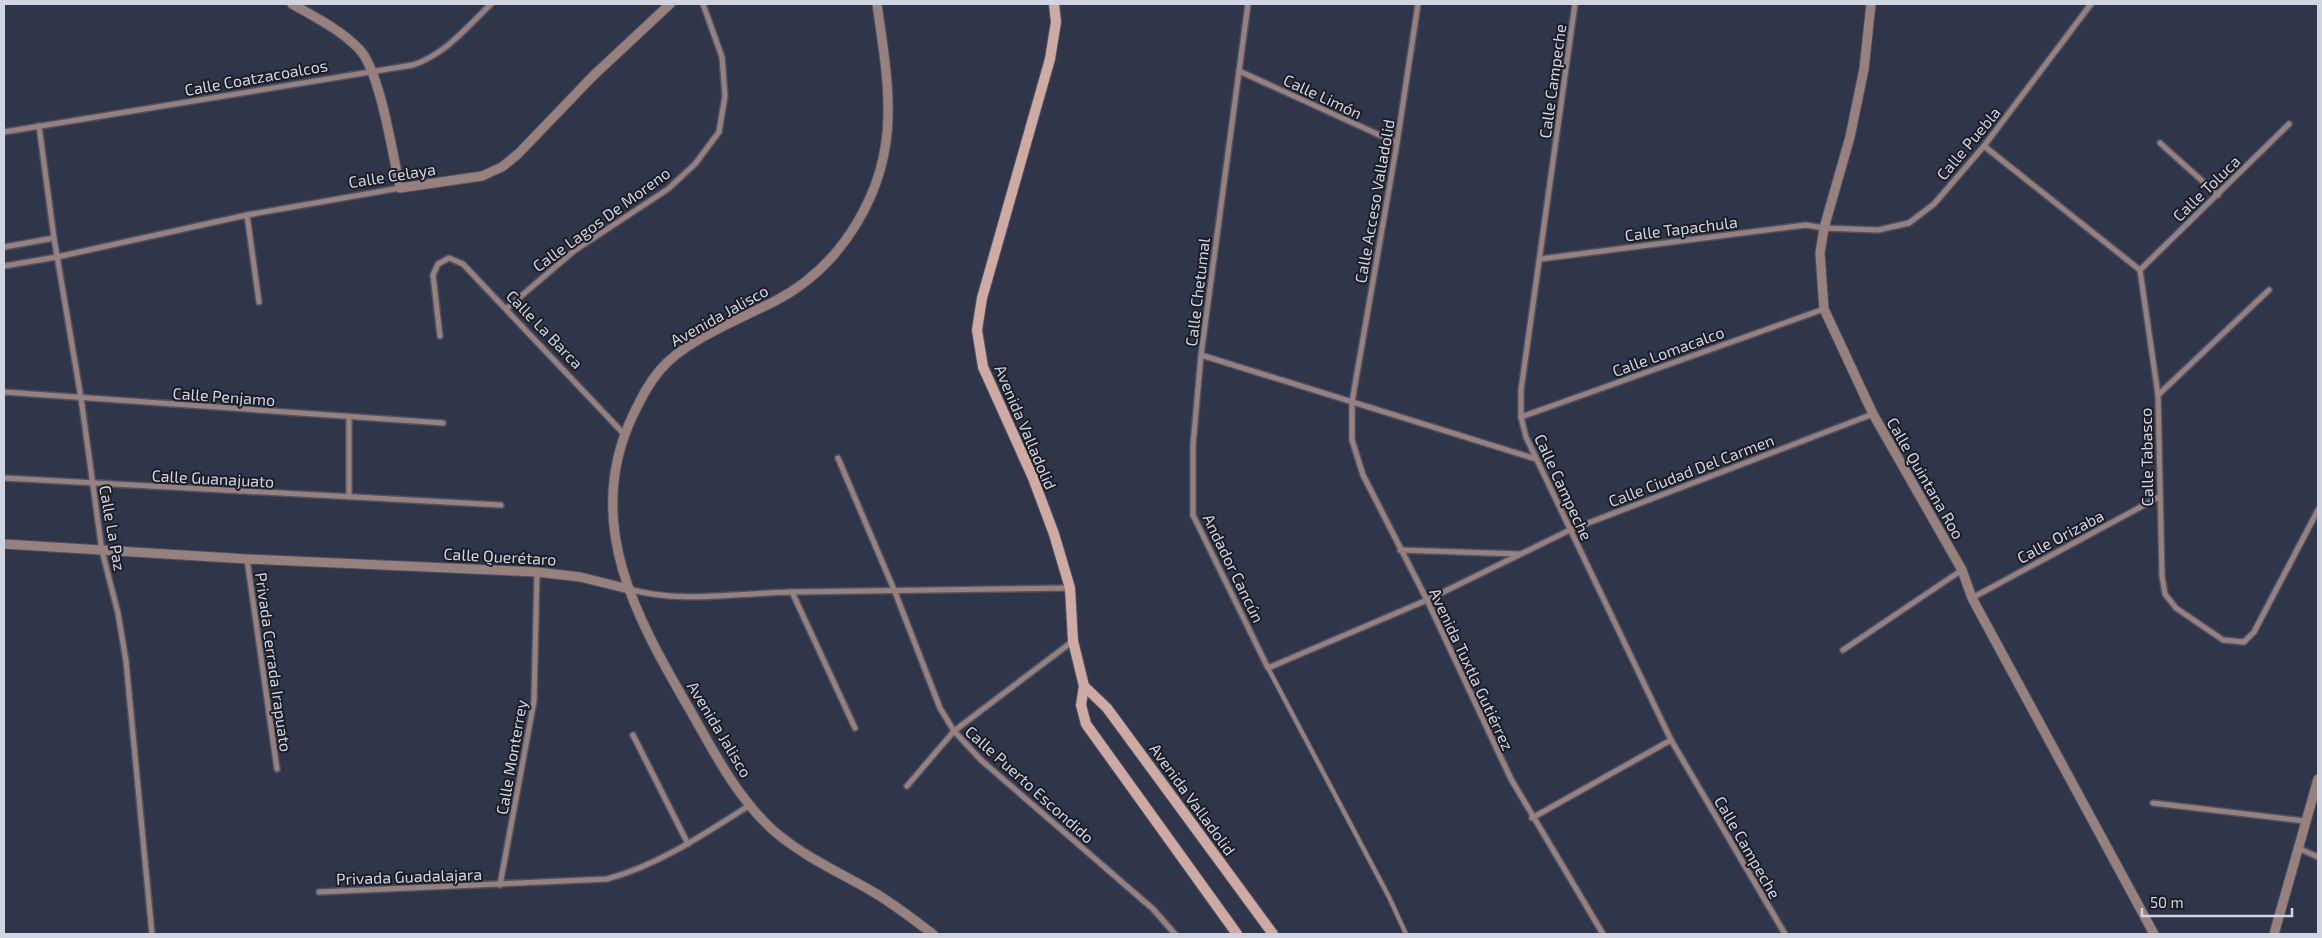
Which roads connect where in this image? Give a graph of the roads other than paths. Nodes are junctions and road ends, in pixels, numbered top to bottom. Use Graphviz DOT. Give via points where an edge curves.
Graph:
graph roads {
  1 [pos="292,4"];
  2 [pos="491,4"];
  3 [pos="670,4"];
  4 [pos="703,4"];
  5 [pos="877,4"];
  6 [pos="1054,4"];
  7 [pos="1248,4"];
  8 [pos="1418,4"];
  9 [pos="1575,4"];
  10 [pos="1871,4"];
  11 [pos="2091,4"];
  12 [pos="373,70"];
  13 [pos="1239,70"];
  14 [pos="2289,124"];
  15 [pos="40,126"];
  16 [pos="4,132"];
  17 [pos="1397,143"];
  18 [pos="2160,143"];
  19 [pos="1984,146"];
  20 [pos="400,188"];
  21 [pos="2218,195"];
  22 [pos="247,215"];
  23 [pos="1824,228"];
  24 [pos="54,238"];
  25 [pos="4,247"];
  26 [pos="57,257"];
  27 [pos="1540,259"];
  28 [pos="4,266"];
  29 [pos="2140,270"];
  30 [pos="2269,290"];
  31 [pos="260,302"];
  32 [pos="506,309"];
  33 [pos="1824,309"];
  34 [pos="440,336"];
  35 [pos="1201,355"];
  36 [pos="4,392"];
  37 [pos="2158,395"];
  38 [pos="81,398"];
  39 [pos="1352,402"];
  40 [pos="1872,414"];
  41 [pos="349,417"];
  42 [pos="1522,417"];
  43 [pos="443,423"];
  44 [pos="624,434"];
  45 [pos="838,458"];
  46 [pos="1536,459"];
  47 [pos="4,478"];
  48 [pos="92,484"];
  49 [pos="349,497"];
  50 [pos="2159,497"];
  51 [pos="501,505"];
  52 [pos="2318,510"];
  53 [pos="1570,530"];
  54 [pos="4,544"];
  55 [pos="1400,550"];
  56 [pos="102,551"];
  57 [pos="1519,554"];
  58 [pos="247,559"];
  59 [pos="1962,570"];
  60 [pos="537,572"];
  61 [pos="1070,588"];
  62 [pos="629,589"];
  63 [pos="792,592"];
  64 [pos="895,592"];
  65 [pos="1972,598"];
  66 [pos="1426,600"];
  67 [pos="1073,641"];
  68 [pos="1843,650"];
  69 [pos="1268,668"];
  70 [pos="1084,686"];
  71 [pos="855,728"];
  72 [pos="954,731"];
  73 [pos="633,735"];
  74 [pos="1671,740"];
  75 [pos="277,769"];
  76 [pos="2318,779"];
  77 [pos="907,786"];
  78 [pos="2152,803"];
  79 [pos="750,805"];
  80 [pos="1532,818"];
  81 [pos="2305,821"];
  82 [pos="688,844"];
  83 [pos="2298,848"];
  84 [pos="2318,856"];
  85 [pos="500,885"];
  86 [pos="320,892"];
  87 [pos="152,934"];
  88 [pos="933,934"];
  89 [pos="1175,934"];
  90 [pos="1237,934"];
  91 [pos="1273,934"];
  92 [pos="1406,934"];
  93 [pos="1603,934"];
  94 [pos="1785,934"];
  95 [pos="2154,934"];
  96 [pos="2274,934"];
  1 -- 12 [label="street" via="340,33 360,50"];
  2 -- 12 [label="street, Calle Coatzacoalcos" via="431,59 413,65"];
  3 -- 20 [label="street, Calle Celaya" via="502,167 482,176"];
  4 -- 32 [label="street, Calle Lagos De Moreno" via="722,57 725,96 719,132 695,164 668,189 574,251"];
  5 -- 44 [label="street, Avenida Jalisco" via="888,118 883,154 871,195 850,234 825,266 795,290 683,349 662,367 646,388"];
  6 -- 61 [label="main road, Avenida Valladolid" via="1056,22 1050,59 992,256 977,330 983,367 1039,494"];
  7 -- 13 [label="street, Calle Chetumal"];
  8 -- 17 [label="street, Calle Acceso Valladolid"];
  9 -- 27 [label="street, Calle Campeche"];
  10 -- 23 [label="street, Calle Quintana Roo" via="1864,69 1850,137"];
  11 -- 19 [label="street, Calle Puebla"];
  12 -- 15 [label="street, Calle Coatzacoalcos"];
  12 -- 20 [label="street"];
  13 -- 17 [label="street, Calle Limón"];
  13 -- 35 [label="street, Calle Chetumal"];
  14 -- 21 [label="street, Calle Toluca"];
  15 -- 16 [label="street, Calle Coatzacoalcos"];
  15 -- 24 [label="street, Calle La Paz"];
  17 -- 39 [label="street, Calle Acceso Valladolid"];
  18 -- 21 [label="street"];
  19 -- 23 [label="street, Calle Puebla" via="1934,204 1909,223 1878,230"];
  19 -- 29 [label="street"];
  20 -- 22 [label="street, Calle Celaya"];
  21 -- 29 [label="street, Calle Toluca"];
  22 -- 26 [label="street, Calle Celaya"];
  22 -- 31 [label="street"];
  23 -- 27 [label="street, Calle Tapachula" via="1806,225"];
  23 -- 33 [label="street, Calle Quintana Roo" via="1820,253"];
  24 -- 25 [label="street"];
  24 -- 26 [label="street, Calle La Paz"];
  26 -- 28 [label="street, Calle Celaya"];
  26 -- 38 [label="street, Calle La Paz"];
  27 -- 42 [label="street, Calle Campeche" via="1521,390"];
  29 -- 37 [label="street, Calle Tabasco"];
  30 -- 37 [label="street"];
  32 -- 34 [label="street, Calle La Barca" via="462,264 449,258 438,264 433,275"];
  32 -- 44 [label="street, Calle La Barca"];
  33 -- 40 [label="street, Calle Quintana Roo"];
  33 -- 42 [label="street, Calle Lomacalco"];
  35 -- 39 [label="street, Calle Chetumal"];
  35 -- 69 [label="street, Andador Cancún" via="1193,445 1193,516"];
  36 -- 38 [label="street, Calle Penjamo"];
  37 -- 50 [label="street, Calle Tabasco"];
  38 -- 41 [label="street, Calle Penjamo"];
  38 -- 48 [label="street, Calle La Paz"];
  39 -- 46 [label="street, Calle Chetumal"];
  39 -- 55 [label="street, Avenida Tuxtla Gutiérrez" via="1352,440 1362,475"];
  40 -- 53 [label="street, Calle Ciudad Del Carmen"];
  40 -- 59 [label="street, Calle Quintana Roo"];
  41 -- 43 [label="street, Calle Penjamo"];
  41 -- 49 [label="street"];
  42 -- 46 [label="street, Calle Campeche"];
  44 -- 62 [label="street, Avenida Jalisco" via="614,472 612,513 616,545"];
  45 -- 64 [label="street, Calle Puerto Escondido"];
  46 -- 53 [label="street, Calle Campeche"];
  47 -- 48 [label="street, Calle Guanajuato"];
  48 -- 49 [label="street, Calle Guanajuato"];
  48 -- 56 [label="street, Calle La Paz"];
  49 -- 51 [label="street, Calle Guanajuato"];
  50 -- 52 [label="street, Calle Tabasco" via="2165,594 2176,608 2223,640 2244,642 2254,632"];
  50 -- 65 [label="street, Calle Orizaba"];
  53 -- 57 [label="street, Calle Ciudad Del Carmen"];
  53 -- 74 [label="street, Calle Campeche"];
  54 -- 56 [label="street, Calle Querétaro"];
  55 -- 57 [label="street"];
  55 -- 66 [label="street, Avenida Tuxtla Gutiérrez"];
  56 -- 58 [label="street, Calle Querétaro"];
  56 -- 87 [label="street, Calle La Paz" via="126,661"];
  57 -- 66 [label="street, Calle Ciudad Del Carmen"];
  58 -- 60 [label="street, Calle Querétaro"];
  58 -- 75 [label="street, Privada Cerrada Irapuato"];
  59 -- 65 [label="street, Calle Quintana Roo"];
  59 -- 68 [label="street"];
  60 -- 62 [label="street, Calle Querétaro" via="580,577"];
  60 -- 85 [label="street, Calle Monterrey" via="531,729"];
  61 -- 64 [label="street, Calle Querétaro"];
  61 -- 67 [label="main road, Avenida Valladolid"];
  62 -- 63 [label="street, Calle Querétaro" via="670,596"];
  62 -- 79 [label="street, Avenida Jalisco" via="652,643 725,770"];
  63 -- 64 [label="street, Calle Querétaro"];
  63 -- 71 [label="street"];
  64 -- 72 [label="street, Calle Puerto Escondido" via="940,708"];
  65 -- 95 [label="street, Calle Quintana Roo"];
  66 -- 69 [label="street, Calle Ciudad Del Carmen"];
  66 -- 80 [label="street, Avenida Tuxtla Gutiérrez"];
  67 -- 70 [label="main road, Avenida Valladolid"];
  67 -- 72 [label="street"];
  69 -- 92 [label="lane"];
  70 -- 90 [label="main road, Avenida Valladolid" via="1081,705 1086,724"];
  70 -- 91 [label="main road, Avenida Valladolid" via="1107,708"];
  72 -- 77 [label="street"];
  72 -- 89 [label="street, Calle Puerto Escondido" via="981,760 1152,909"];
  73 -- 82 [label="street"];
  74 -- 80 [label="street"];
  74 -- 94 [label="street, Calle Campeche"];
  76 -- 81 [label="street"];
  78 -- 81 [label="street"];
  79 -- 82 [label="street, Privada Guadalajara"];
  79 -- 88 [label="street, Avenida Jalisco" via="774,831 807,855 878,895"];
  80 -- 93 [label="street, Avenida Tuxtla Gutiérrez"];
  81 -- 83 [label="street"];
  82 -- 85 [label="street, Privada Guadalajara" via="635,872 607,879"];
  83 -- 84 [label="street"];
  83 -- 96 [label="street"];
  85 -- 86 [label="street, Privada Guadalajara"];
}
